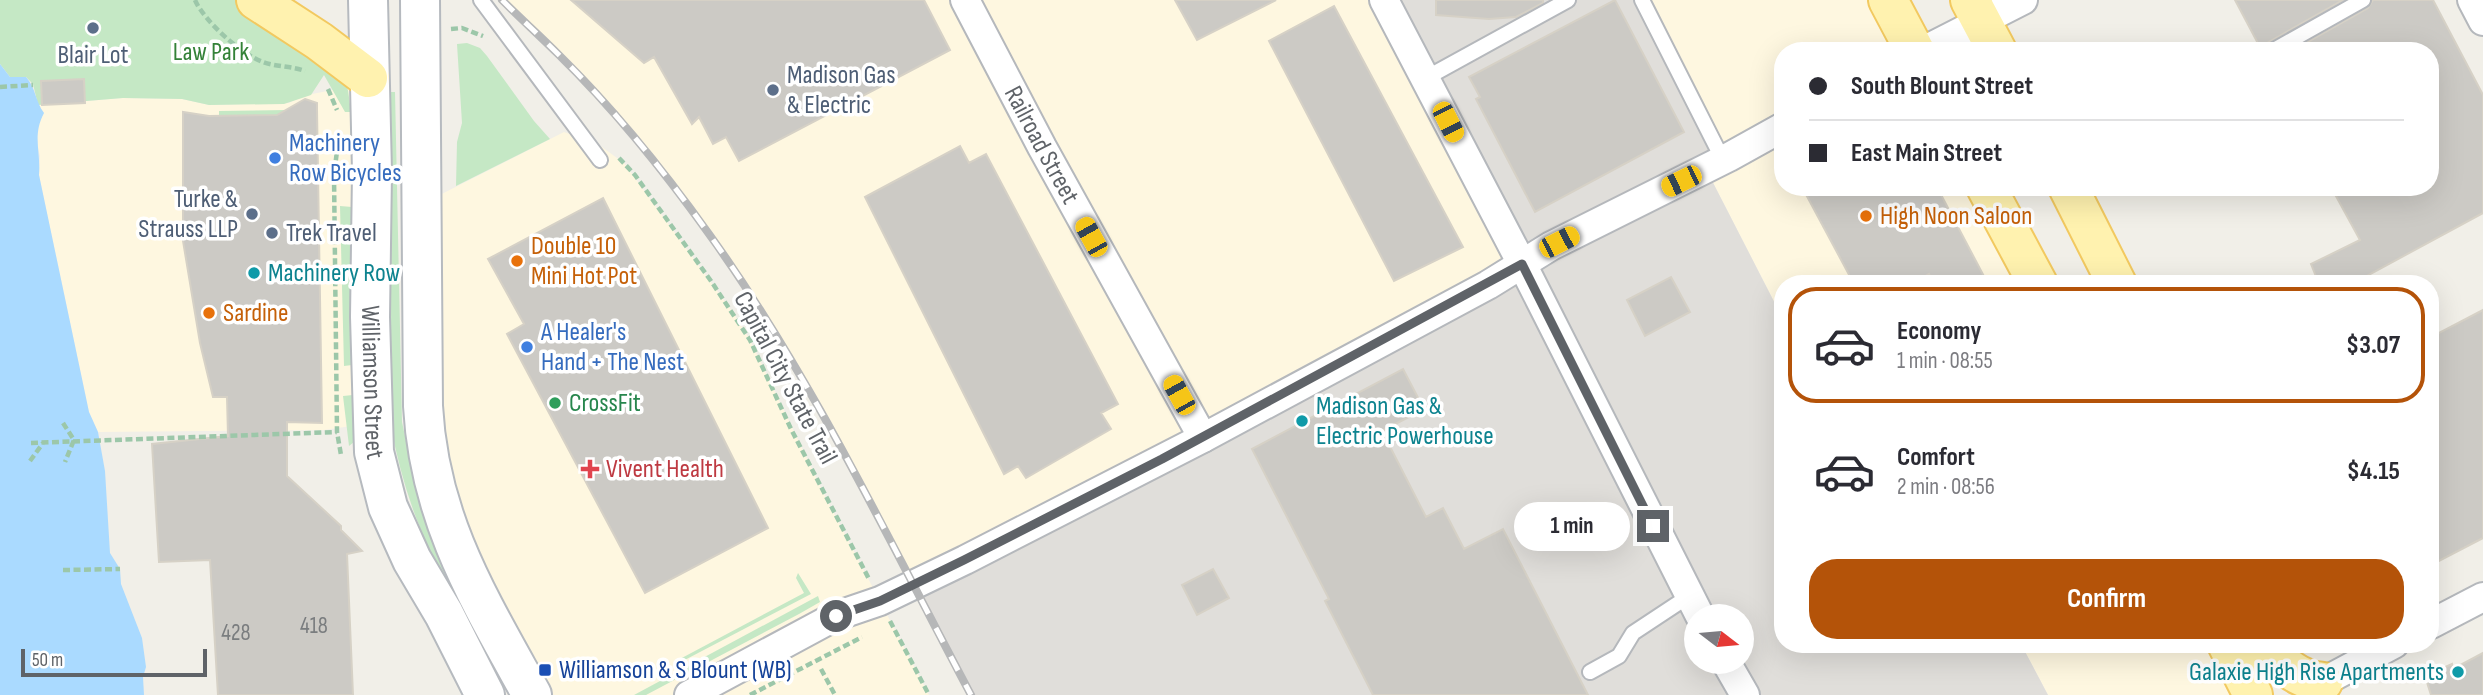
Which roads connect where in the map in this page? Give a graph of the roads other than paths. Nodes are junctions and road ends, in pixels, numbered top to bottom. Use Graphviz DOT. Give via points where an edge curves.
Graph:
graph roads {
  1 [pos="368,0"];
  2 [pos="420,0"];
  3 [pos="481,0"];
  4 [pos="965,0"];
  5 [pos="1384,0"];
  6 [pos="1568,0"];
  7 [pos="1642,0"];
  8 [pos="1888,0"];
  9 [pos="2023,0"];
  10 [pos="2363,0"];
  11 [pos="267,2"];
  12 [pos="1983,24"];
  13 [pos="1910,42"];
  14 [pos="1943,42"];
  15 [pos="2288,42"];
  16 [pos="368,78"];
  17 [pos="1426,78"];
  18 [pos="1774,132"];
  19 [pos="600,160"];
  20 [pos="1723,160"];
  21 [pos="1991,196"];
  22 [pos="2073,196"];
  23 [pos="1522,264"];
  24 [pos="2034,275"];
  25 [pos="2112,275"];
  26 [pos="1203,438"];
  27 [pos="2483,597"];
  28 [pos="1694,604"];
  29 [pos="1684,611"];
  30 [pos="2439,620"];
  31 [pos="2232,653"];
  32 [pos="2274,653"];
  33 [pos="2308,653"];
  34 [pos="2380,653"];
  35 [pos="1590,672"];
  36 [pos="1733,674"];
  37 [pos="2326,688"];
  38 [pos="696,693"];
  39 [pos="485,695"];
  40 [pos="532,695"];
  41 [pos="1745,695"];
  42 [pos="2253,695"];
  1 -- 16 [label="street, Williamson Street"];
  2 -- 40 [label="street, Williamson Street" via="423,406 429,463 456,551"];
  3 -- 19 [label="lane"];
  4 -- 26 [label="street, Railroad Street"];
  5 -- 17 [label="street"];
  6 -- 17 [label="lane"];
  7 -- 20 [label="lane"];
  8 -- 13 [label="main road"];
  9 -- 12 [label="street"];
  10 -- 15 [label="lane"];
  11 -- 16 [label="main road"];
  12 -- 14 [label="street"];
  16 -- 39 [label="street, Williamson Street" via="374,452 388,507 412,560"];
  17 -- 23 [label="street"];
  18 -- 20 [label="street"];
  20 -- 23 [label="street"];
  21 -- 24 [label="main road"];
  22 -- 25 [label="main road"];
  23 -- 26 [label="street"];
  23 -- 28 [label="street"];
  26 -- 38 [label="street" via="880,601 836,616"];
  27 -- 30 [label="street"];
  29 -- 35 [label="lane" via="1633,633 1619,656"];
  31 -- 42 [label="main road"];
  32 -- 37 [label="main road" via="2293,672"];
  33 -- 37 [label="main road"];
  34 -- 37 [label="street"];
  36 -- 41 [label="street"];
}
